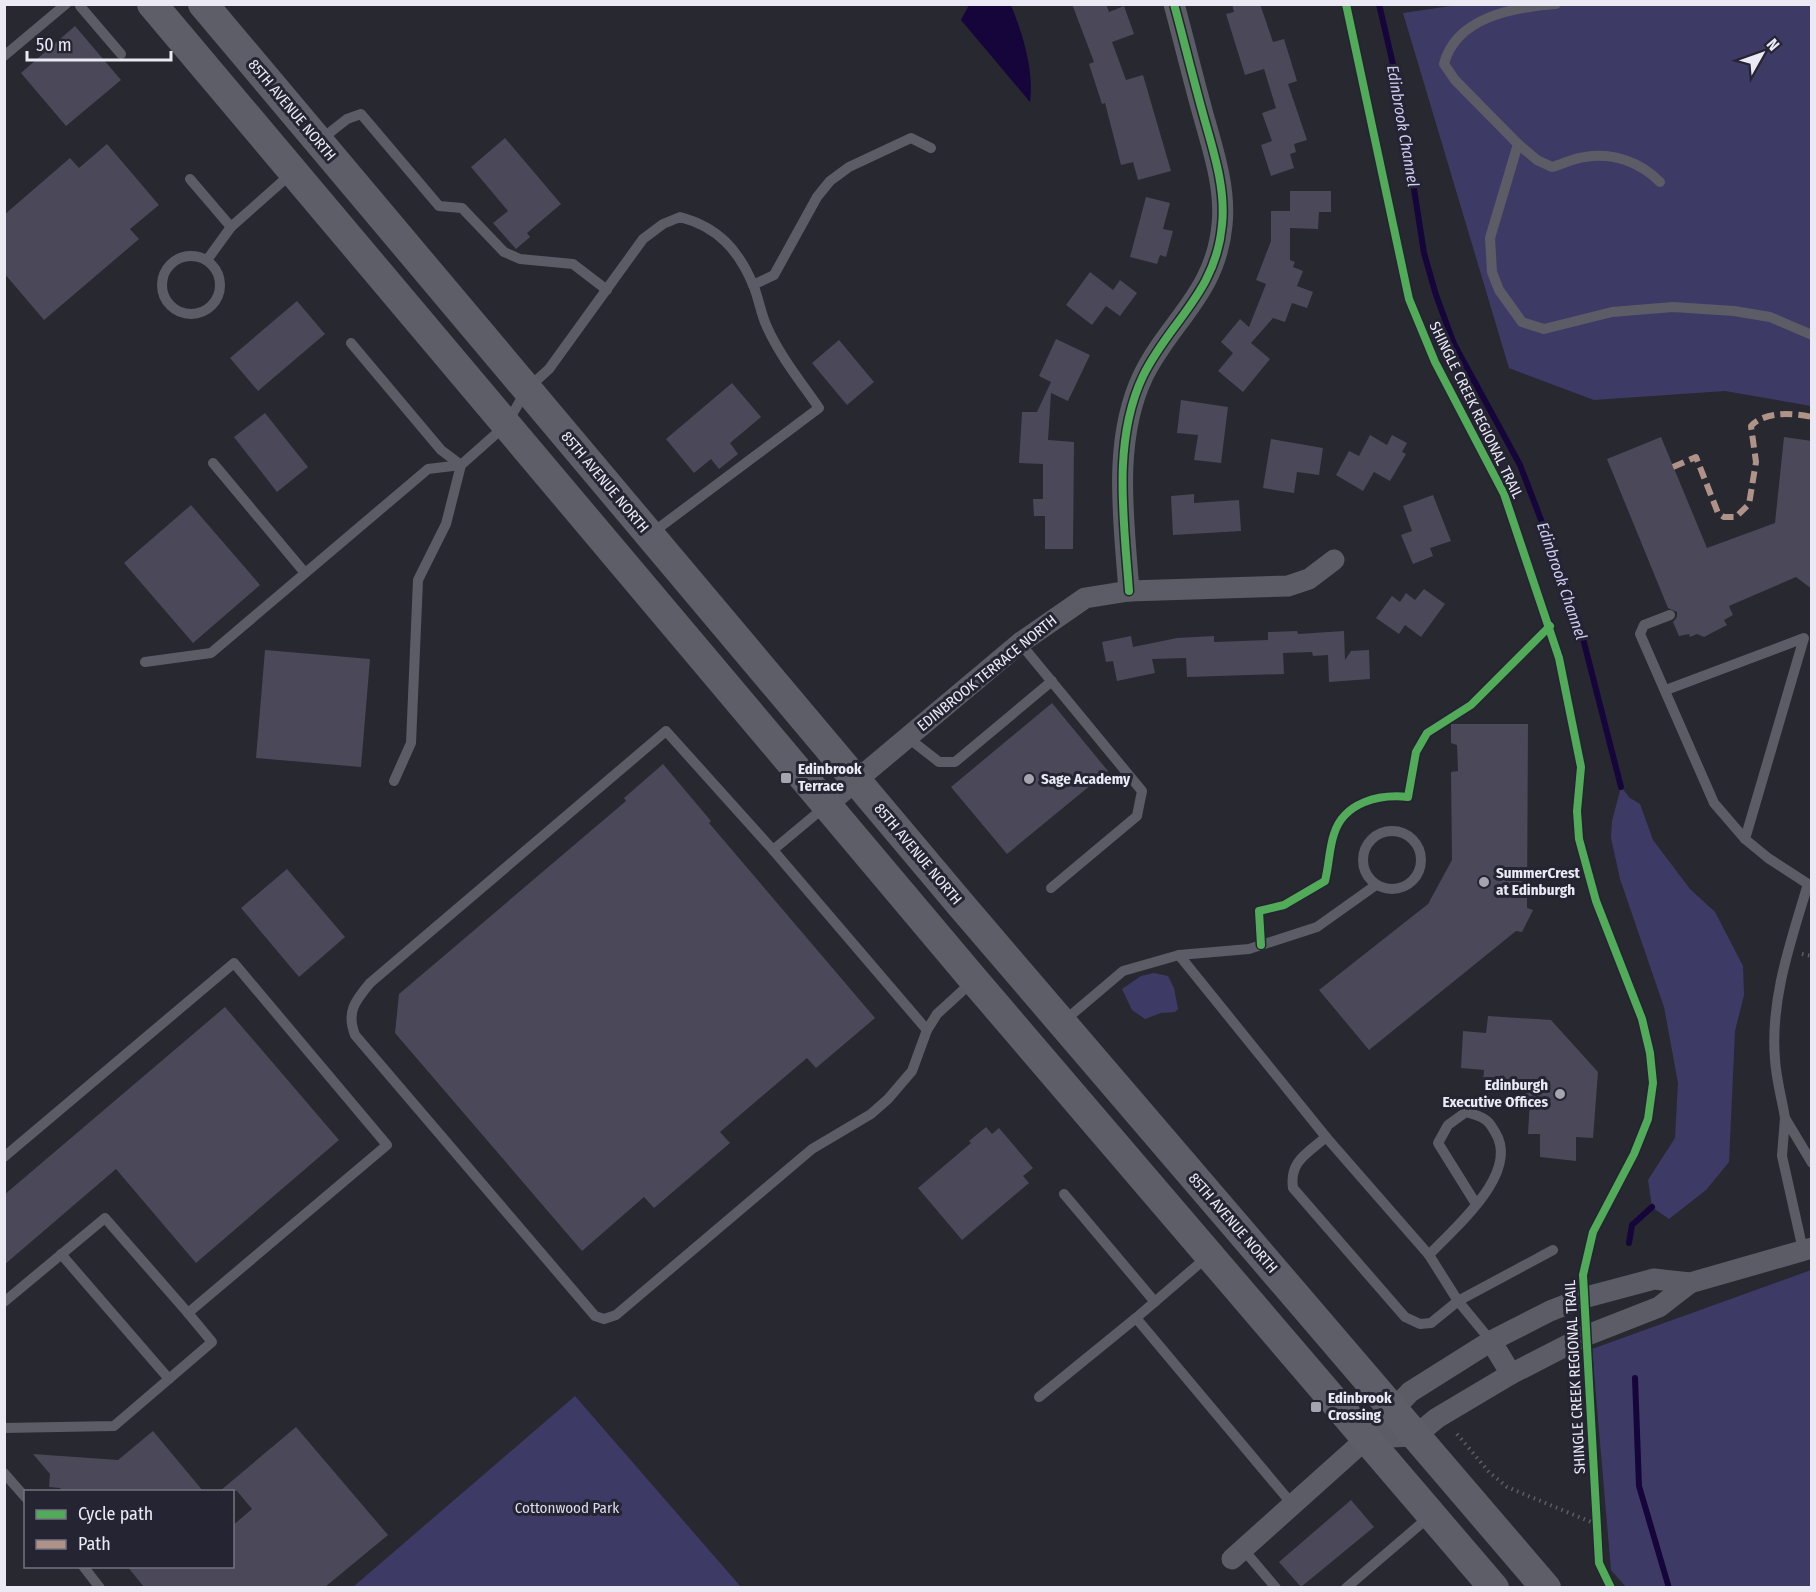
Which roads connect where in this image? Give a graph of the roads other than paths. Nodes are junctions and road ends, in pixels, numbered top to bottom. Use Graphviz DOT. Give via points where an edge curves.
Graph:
graph roads {
  1 [pos="66,4"];
  2 [pos="152,4"];
  3 [pos="203,4"];
  4 [pos="1174,4"];
  5 [pos="1556,4"];
  6 [pos="80,5"];
  7 [pos="121,54"];
  8 [pos="4,56"];
  9 [pos="319,141"];
  10 [pos="1518,144"];
  11 [pos="931,148"];
  12 [pos="293,172"];
  13 [pos="190,179"];
  14 [pos="1660,182"];
  15 [pos="231,227"];
  16 [pos="207,260"];
  17 [pos="753,285"];
  18 [pos="606,290"];
  19 [pos="1812,335"];
  20 [pos="351,343"];
  21 [pos="527,389"];
  22 [pos="506,425"];
  23 [pos="213,463"];
  24 [pos="461,465"];
  25 [pos="649,535"];
  26 [pos="1334,560"];
  27 [pos="305,573"];
  28 [pos="1129,591"];
  29 [pos="1670,615"];
  30 [pos="1020,643"];
  31 [pos="145,662"];
  32 [pos="1052,681"];
  33 [pos="1666,690"];
  34 [pos="907,738"];
  35 [pos="856,780"];
  36 [pos="394,781"];
  37 [pos="827,805"];
  38 [pos="1745,839"];
  39 [pos="773,850"];
  40 [pos="1810,884"];
  41 [pos="1376,885"];
  42 [pos="1051,888"];
  43 [pos="1179,955"];
  44 [pos="974,980"];
  45 [pos="1061,1023"];
  46 [pos="927,1030"];
  47 [pos="1785,1118"];
  48 [pos="1326,1137"];
  49 [pos="4,1157"];
  50 [pos="1812,1163"];
  51 [pos="1064,1194"];
  52 [pos="1476,1204"];
  53 [pos="1807,1249"];
  54 [pos="1553,1250"];
  55 [pos="61,1254"];
  56 [pos="1209,1255"];
  57 [pos="1429,1255"];
  58 [pos="1690,1283"];
  59 [pos="1458,1301"];
  60 [pos="4,1302"];
  61 [pos="1155,1302"];
  62 [pos="188,1314"];
  63 [pos="1136,1318"];
  64 [pos="1491,1341"];
  65 [pos="1510,1374"];
  66 [pos="169,1379"];
  67 [pos="1039,1397"];
  68 [pos="1392,1408"];
  69 [pos="4,1428"];
  70 [pos="1415,1436"];
  71 [pos="1367,1438"];
  72 [pos="4,1473"];
  73 [pos="24,1496"];
  74 [pos="1292,1504"];
  75 [pos="1432,1514"];
  76 [pos="1238,1554"];
  77 [pos="85,1568"];
  78 [pos="100,1587"];
  79 [pos="1276,1587"];
  80 [pos="1346,1587"];
  81 [pos="1494,1587"];
  82 [pos="1546,1587"];
  1 -- 8 [label="lane"];
  2 -- 12 [label="main road"];
  3 -- 9 [label="main road, 85TH AVENUE NORTH"];
  4 -- 28 [label="street" via="1217,164 1222,225 1215,258 1202,289 1145,374 1132,402 1124,463"];
  5 -- 10 [label="lane" via="1488,18 1459,37 1447,52 1444,64 1448,72"];
  6 -- 7 [label="lane"];
  9 -- 18 [label="lane" via="347,119 361,114 439,206 462,208 504,252 520,259 573,264"];
  9 -- 21 [label="main road, 85TH AVENUE NORTH"];
  10 -- 14 [label="lane" via="1552,167 1585,157 1623,159 1644,168"];
  10 -- 19 [label="lane" via="1490,238 1492,272 1499,290 1522,322 1544,329 1612,312 1673,307 1770,317"];
  11 -- 17 [label="lane" via="911,138 849,167 830,181 774,275"];
  12 -- 15 [label="lane"];
  12 -- 22 [label="main road"];
  13 -- 15 [label="lane"];
  15 -- 16 [label="lane"];
  16 -- 16 [label="lane" via="199,256 181,257 166,268 163,295 176,309 195,314 213,305 220,286 214,267"];
  17 -- 18 [label="lane" via="717,231 680,217 643,239"];
  17 -- 25 [label="lane" via="766,326 819,408"];
  18 -- 21 [label="lane" via="549,369"];
  20 -- 24 [label="lane" via="441,450"];
  21 -- 22 [label="lane"];
  21 -- 25 [label="main road, 85TH AVENUE NORTH"];
  22 -- 24 [label="lane"];
  22 -- 37 [label="main road"];
  23 -- 27 [label="lane"];
  24 -- 27 [label="lane" via="429,469"];
  24 -- 36 [label="lane" via="446,524 417,579 411,743"];
  25 -- 35 [label="main road, 85TH AVENUE NORTH"];
  26 -- 28 [label="street" via="1309,579 1288,586"];
  27 -- 31 [label="lane" via="211,652"];
  28 -- 30 [label="street, EDINBROOK TERRACE NORTH" via="1085,598"];
  29 -- 33 [label="lane" via="1644,625 1640,634"];
  30 -- 32 [label="lane"];
  30 -- 34 [label="street, EDINBROOK TERRACE NORTH"];
  32 -- 34 [label="lane" via="955,762 939,762"];
  32 -- 42 [label="lane" via="1142,791 1137,816"];
  33 -- 38 [label="lane" via="1714,803"];
  33 -- 38 [label="lane" via="1803,638"];
  34 -- 35 [label="street, EDINBROOK TERRACE NORTH"];
  35 -- 37 [label="street, EDINBROOK TERRACE NORTH"];
  35 -- 45 [label="main road, 85TH AVENUE NORTH"];
  37 -- 39 [label="lane"];
  37 -- 44 [label="main road"];
  38 -- 40 [label="lane"];
  39 -- 46 [label="lane"];
  39 -- 46 [label="lane" via="666,731 370,983 353,1007 349,1021 355,1035 595,1316 604,1319 616,1315 821,1142 871,1114 888,1099 912,1071"];
  40 -- 47 [label="lane" via="1785,960 1777,1002 1775,1061"];
  41 -- 41 [label="lane" via="1395,890 1413,881 1421,864 1417,844 1403,832 1384,831 1368,842 1362,860"];
  41 -- 43 [label="lane" via="1317,927 1249,949"];
  43 -- 45 [label="lane" via="1123,971"];
  43 -- 48 [label="lane"];
  44 -- 46 [label="lane" via="937,1014"];
  44 -- 56 [label="main road"];
  45 -- 68 [label="main road, 85TH AVENUE NORTH"];
  47 -- 50 [label="lane"];
  47 -- 53 [label="lane" via="1782,1156"];
  48 -- 57 [label="lane"];
  48 -- 59 [label="lane" via="1299,1160 1291,1174 1293,1188 1405,1317 1420,1324 1431,1323"];
  49 -- 62 [label="lane" via="234,963 387,1145"];
  51 -- 61 [label="lane"];
  52 -- 52 [label="lane" via="1492,1185 1501,1162 1502,1142 1488,1121 1466,1112 1448,1125 1438,1143"];
  52 -- 57 [label="lane"];
  53 -- 58 [label="street"];
  54 -- 59 [label="lane"];
  55 -- 60 [label="lane"];
  55 -- 62 [label="lane" via="105,1218"];
  55 -- 66 [label="lane"];
  56 -- 61 [label="lane"];
  56 -- 71 [label="main road"];
  57 -- 59 [label="lane"];
  58 -- 64 [label="street" via="1654,1280 1583,1298"];
  58 -- 65 [label="street" via="1659,1307 1585,1336"];
  59 -- 64 [label="lane"];
  61 -- 63 [label="lane"];
  62 -- 66 [label="lane" via="212,1341"];
  63 -- 67 [label="lane"];
  63 -- 74 [label="lane"];
  64 -- 65 [label="street"];
  64 -- 68 [label="street" via="1410,1392"];
  65 -- 70 [label="street" via="1437,1418"];
  66 -- 69 [label="lane" via="114,1426"];
  68 -- 70 [label="main road, 85TH AVENUE NORTH"];
  68 -- 71 [label="street"];
  70 -- 71 [label="street"];
  70 -- 82 [label="main road, 85TH AVENUE NORTH"];
  71 -- 74 [label="street"];
  71 -- 75 [label="main road"];
  72 -- 73 [label="lane"];
  74 -- 76 [label="street"];
  75 -- 80 [label="lane"];
  75 -- 81 [label="main road"];
  76 -- 79 [label="lane"];
  77 -- 78 [label="lane"];
}
